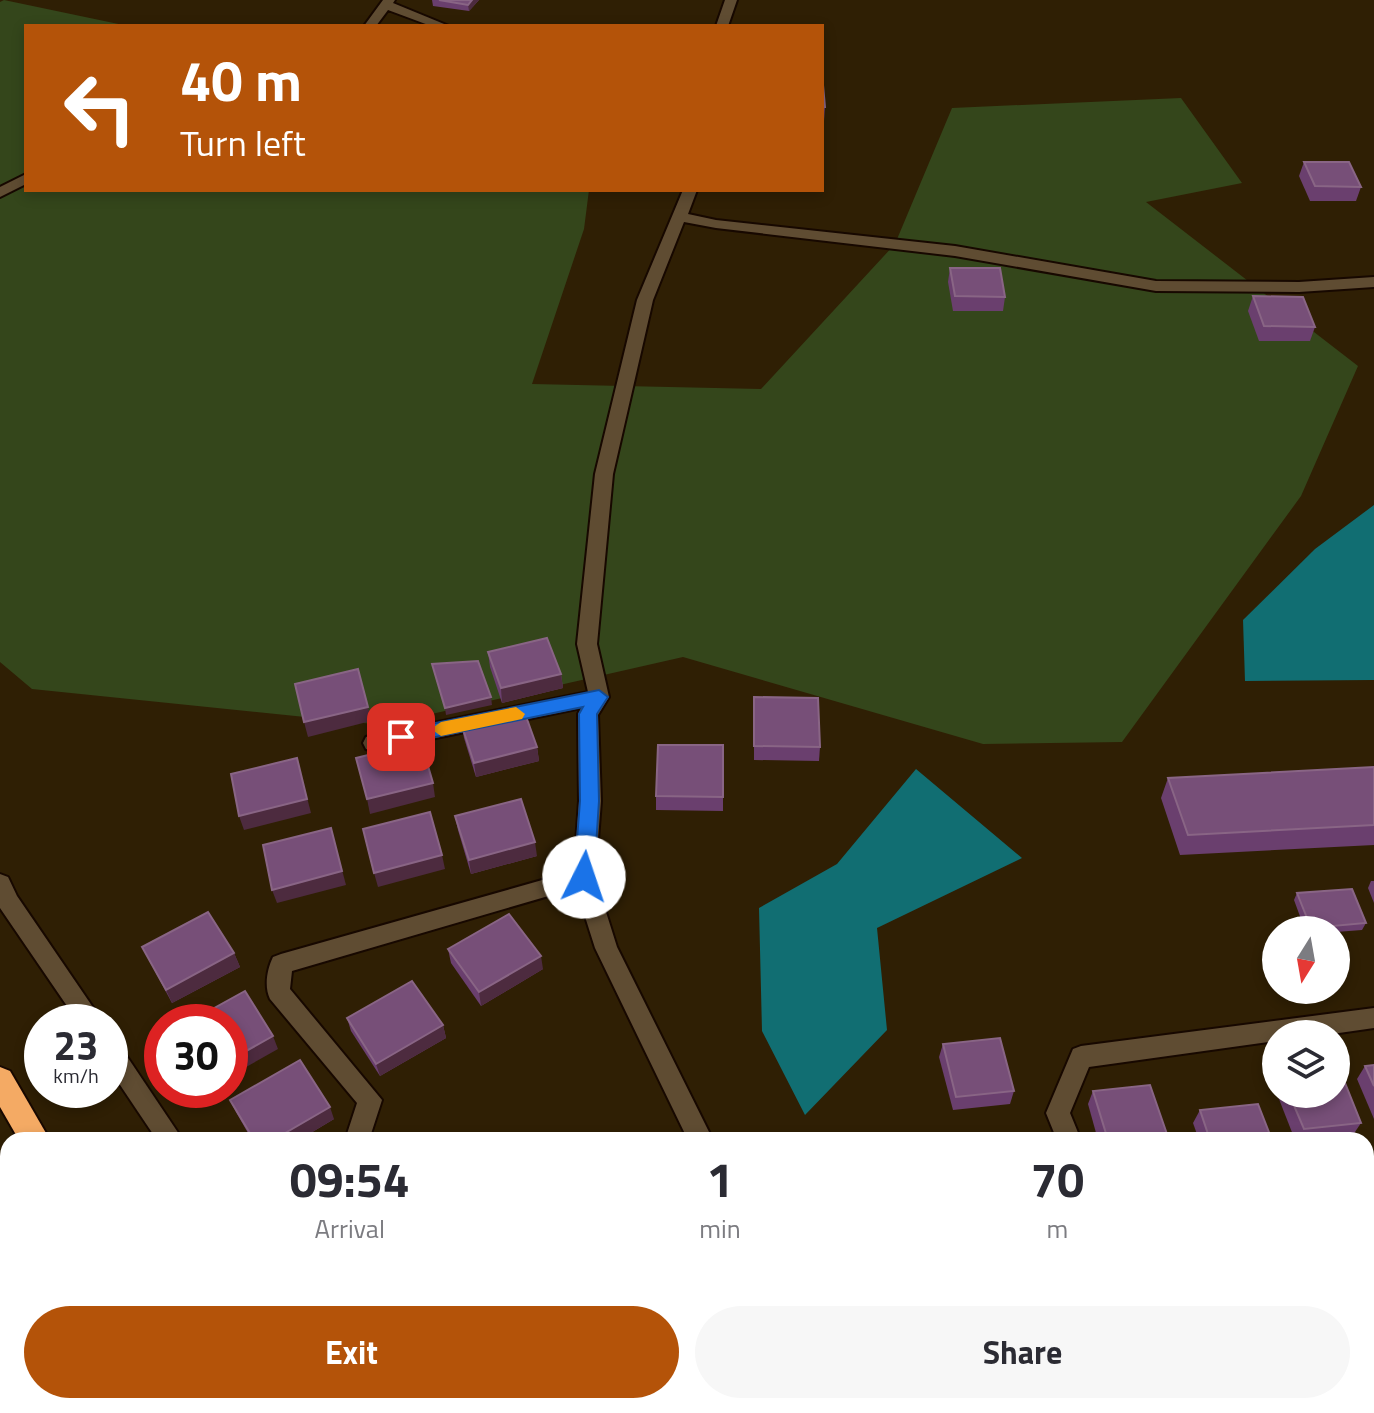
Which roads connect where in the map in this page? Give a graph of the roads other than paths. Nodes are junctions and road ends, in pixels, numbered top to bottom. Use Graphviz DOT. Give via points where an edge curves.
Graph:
graph roads {
  1 [pos="731,0"];
  2 [pos="388,2"];
  3 [pos="372,24"];
  4 [pos="438,24"];
  5 [pos="723,24"];
  6 [pos="24,179"];
  7 [pos="689,192"];
  8 [pos="0,193"];
  9 [pos="677,216"];
  10 [pos="1374,282"];
  11 [pos="599,697"];
  12 [pos="373,743"];
  13 [pos="584,877"];
  14 [pos="0,883"];
  15 [pos="79,1004"];
  16 [pos="1374,1018"];
  17 [pos="128,1077"];
  18 [pos="0,1080"];
  19 [pos="30,1132"];
  20 [pos="166,1132"];
  21 [pos="360,1132"];
  22 [pos="697,1132"];
  23 [pos="1066,1132"];
  1 -- 5 [label="street"];
  2 -- 3 [label="street"];
  2 -- 4 [label="street"];
  6 -- 8 [label="street"];
  7 -- 9 [label="street"];
  9 -- 10 [label="street" via="955,251 1156,286"];
  9 -- 11 [label="street" via="645,300 604,474 587,644"];
  11 -- 12 [label="street"];
  11 -- 13 [label="street" via="588,714 590,801"];
  13 -- 21 [label="street" via="281,964 278,992 370,1100"];
  13 -- 22 [label="street" via="606,948"];
  14 -- 15 [label="street"];
  16 -- 23 [label="street" via="1081,1057 1058,1113"];
  17 -- 20 [label="street"];
  18 -- 19 [label="highway"];
}
